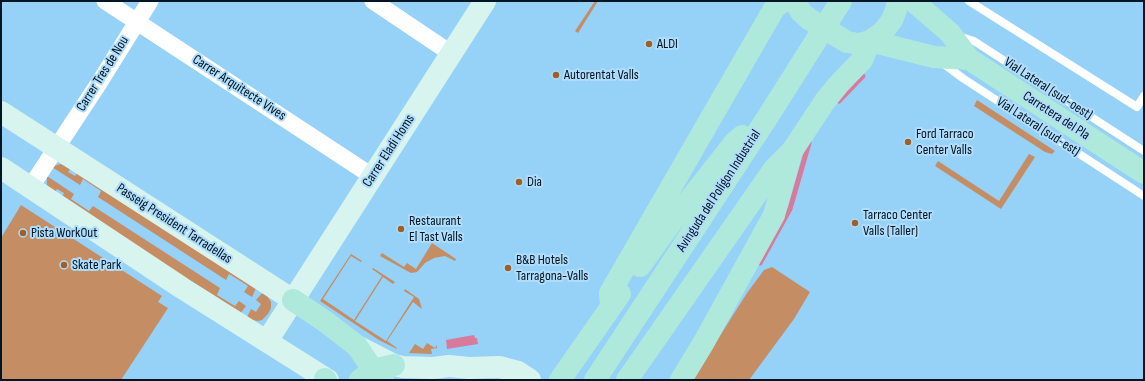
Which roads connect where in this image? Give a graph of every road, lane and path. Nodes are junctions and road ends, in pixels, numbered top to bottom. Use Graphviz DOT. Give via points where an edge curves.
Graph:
graph roads {
  1 [pos="105,1"];
  2 [pos="150,1"];
  3 [pos="373,1"];
  4 [pos="485,1"];
  5 [pos="784,1"];
  6 [pos="795,1"];
  7 [pos="841,1"];
  8 [pos="898,1"];
  9 [pos="913,1"];
  10 [pos="969,1"];
  11 [pos="136,21"];
  12 [pos="950,33"];
  13 [pos="870,41"];
  14 [pos="452,54"];
  15 [pos="934,57"];
  16 [pos="969,59"];
  17 [pos="1144,96"];
  18 [pos="1,112"];
  19 [pos="767,118"];
  20 [pos="56,147"];
  21 [pos="792,150"];
  22 [pos="1144,151"];
  23 [pos="1,168"];
  24 [pos="1144,173"];
  25 [pos="372,176"];
  26 [pos="30,188"];
  27 [pos="1144,196"];
  28 [pos="293,300"];
  29 [pos="611,306"];
  30 [pos="267,341"];
  31 [pos="469,368"];
  32 [pos="378,374"];
  33 [pos="524,376"];
  34 [pos="326,380"];
  35 [pos="446,380"];
  36 [pos="560,380"];
  37 [pos="595,380"];
  38 [pos="627,380"];
  39 [pos="681,380"];
  1 -- 11 [label="street, Carrer Arquitecte Vives"];
  2 -- 11 [label="street, Carrer Tres de Nou"];
  3 -- 14 [label="street"];
  4 -- 14 [label="street, Carrer Eladi Homs"];
  5 -- 29 [label="main road" via="775,8 618,278 610,293"];
  6 -- 13 [label="main road" via="801,12 809,19 838,38 854,44"];
  7 -- 19 [label="main road, Avinguda del Polígon Industrial"];
  8 -- 13 [label="main road" via="892,20 883,32"];
  9 -- 12 [label="main road"];
  10 -- 17 [label="lane" via="1137,107"];
  11 -- 20 [label="street, Carrer Tres de Nou"];
  11 -- 25 [label="street, Carrer Arquitecte Vives"];
  12 -- 16 [label="main road"];
  12 -- 22 [label="lane, Vial Lateral (sud-oest)" via="974,41"];
  13 -- 15 [label="main road"];
  13 -- 21 [label="main road" via="862,60 825,101"];
  14 -- 25 [label="street, Carrer Eladi Homs"];
  15 -- 16 [label="main road"];
  15 -- 27 [label="lane, Vial Lateral (sud-est)"];
  16 -- 24 [label="main road, Carretera del Pla"];
  18 -- 20 [label="street, Passeig President Tarradellas"];
  19 -- 29 [label="main road" via="735,142"];
  19 -- 37 [label="main road, Avinguda del Polígon Industrial"];
  20 -- 26 [label="street"];
  20 -- 28 [label="street, Passeig President Tarradellas"];
  21 -- 38 [label="main road" via="774,169"];
  21 -- 39 [label="main road" via="774,215"];
  23 -- 26 [label="street"];
  25 -- 28 [label="street, Carrer Eladi Homs"];
  26 -- 30 [label="street"];
  28 -- 30 [label="street, Carrer Eladi Homs"];
  28 -- 32 [label="main road" via="357,346"];
  29 -- 36 [label="main road"];
  30 -- 34 [label="street"];
  31 -- 32 [label="street" via="410,367"];
  31 -- 33 [label="street" via="499,367"];
  31 -- 35 [label="street"];
}
